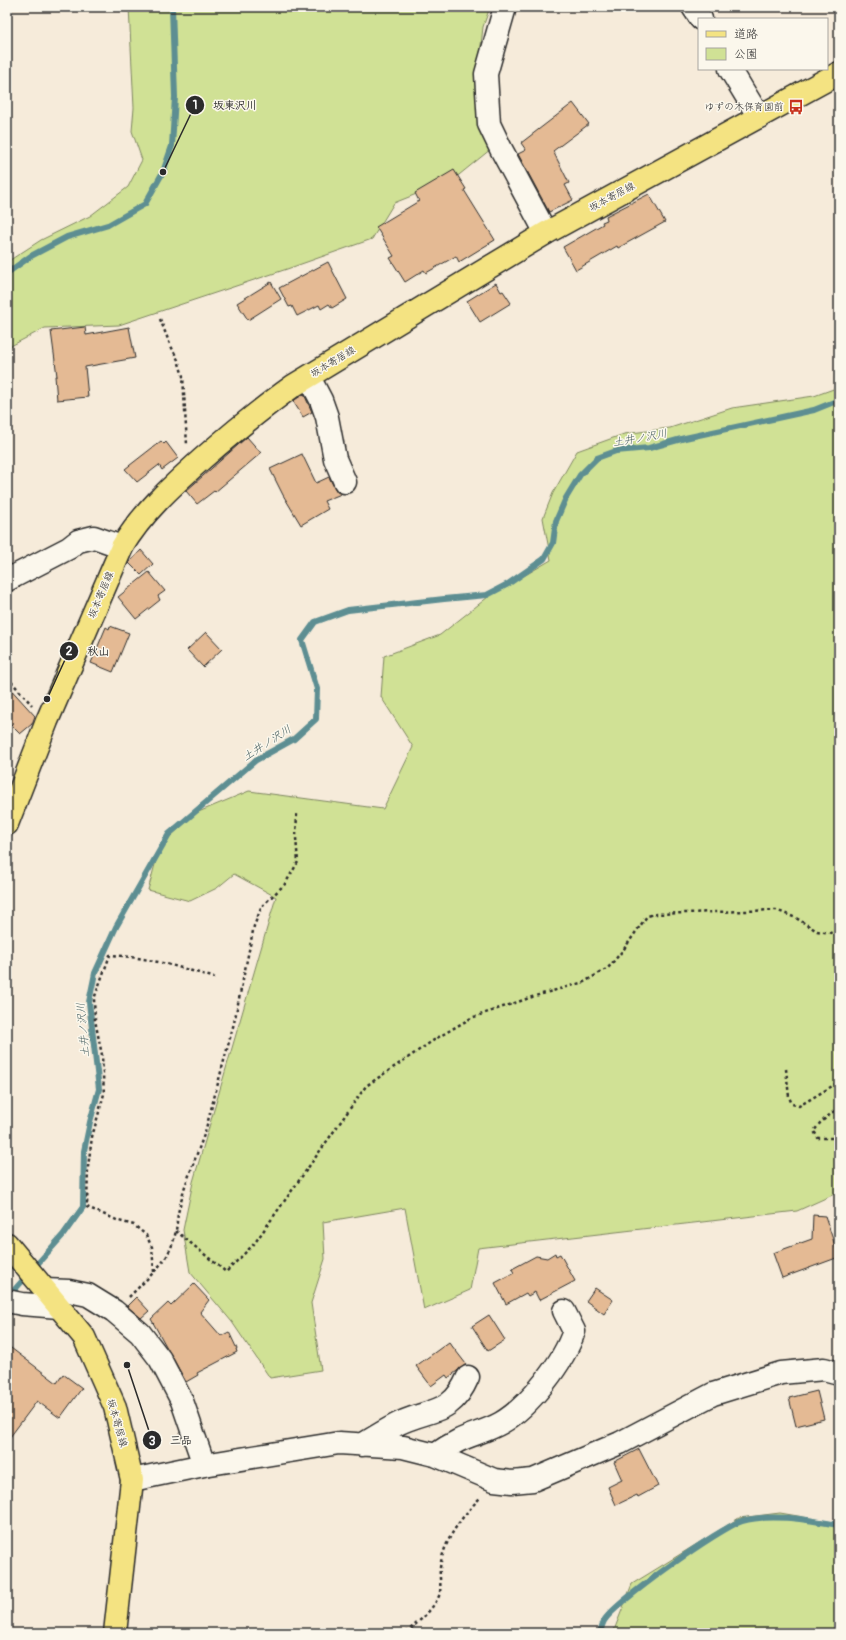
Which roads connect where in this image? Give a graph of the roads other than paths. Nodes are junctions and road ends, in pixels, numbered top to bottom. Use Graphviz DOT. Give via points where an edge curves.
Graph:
graph roads {
  1 [pos="505,7"];
  2 [pos="693,7"];
  3 [pos="699,18"];
  4 [pos="731,70"];
  5 [pos="839,73"];
  6 [pos="759,117"];
  7 [pos="546,232"];
  8 [pos="309,377"];
  9 [pos="345,482"];
  10 [pos="122,547"];
  11 [pos="7,580"];
  12 [pos="7,824"];
  13 [pos="7,1244"];
  14 [pos="45,1290"];
  15 [pos="7,1301"];
  16 [pos="60,1308"];
  17 [pos="564,1311"];
  18 [pos="839,1373"];
  19 [pos="468,1377"];
  20 [pos="362,1445"];
  21 [pos="435,1455"];
  22 [pos="204,1464"];
  23 [pos="132,1480"];
  24 [pos="115,1633"];
  1 -- 7 [label="street" via="486,74 489,124"];
  2 -- 3 [label="street"];
  4 -- 6 [label="street"];
  5 -- 6 [label="main road, 坂本寄居線"];
  6 -- 7 [label="main road, 坂本寄居線"];
  7 -- 8 [label="main road, 坂本寄居線"];
  8 -- 9 [label="street" via="327,417 335,459"];
  8 -- 10 [label="main road, 坂本寄居線" via="273,400 188,471 144,516"];
  10 -- 11 [label="street" via="94,537 78,541"];
  10 -- 12 [label="main road, 坂本寄居線" via="47,721"];
  13 -- 14 [label="main road, 坂本寄居線"];
  14 -- 16 [label="main road, 坂本寄居線"];
  14 -- 22 [label="street" via="88,1295 114,1311 140,1333 160,1359 182,1401"];
  15 -- 16 [label="street"];
  16 -- 23 [label="main road, 坂本寄居線" via="84,1337 115,1408"];
  17 -- 21 [label="street" via="574,1331 570,1345 550,1377 515,1414 500,1424 457,1441"];
  18 -- 21 [label="street" via="824,1369 781,1373 713,1394 620,1443 533,1480 494,1480"];
  19 -- 20 [label="street" via="462,1389 447,1406 403,1422"];
  20 -- 21 [label="street" via="403,1447"];
  20 -- 22 [label="street" via="339,1443"];
  22 -- 23 [label="street"];
  23 -- 24 [label="main road, 坂本寄居線"];
}
